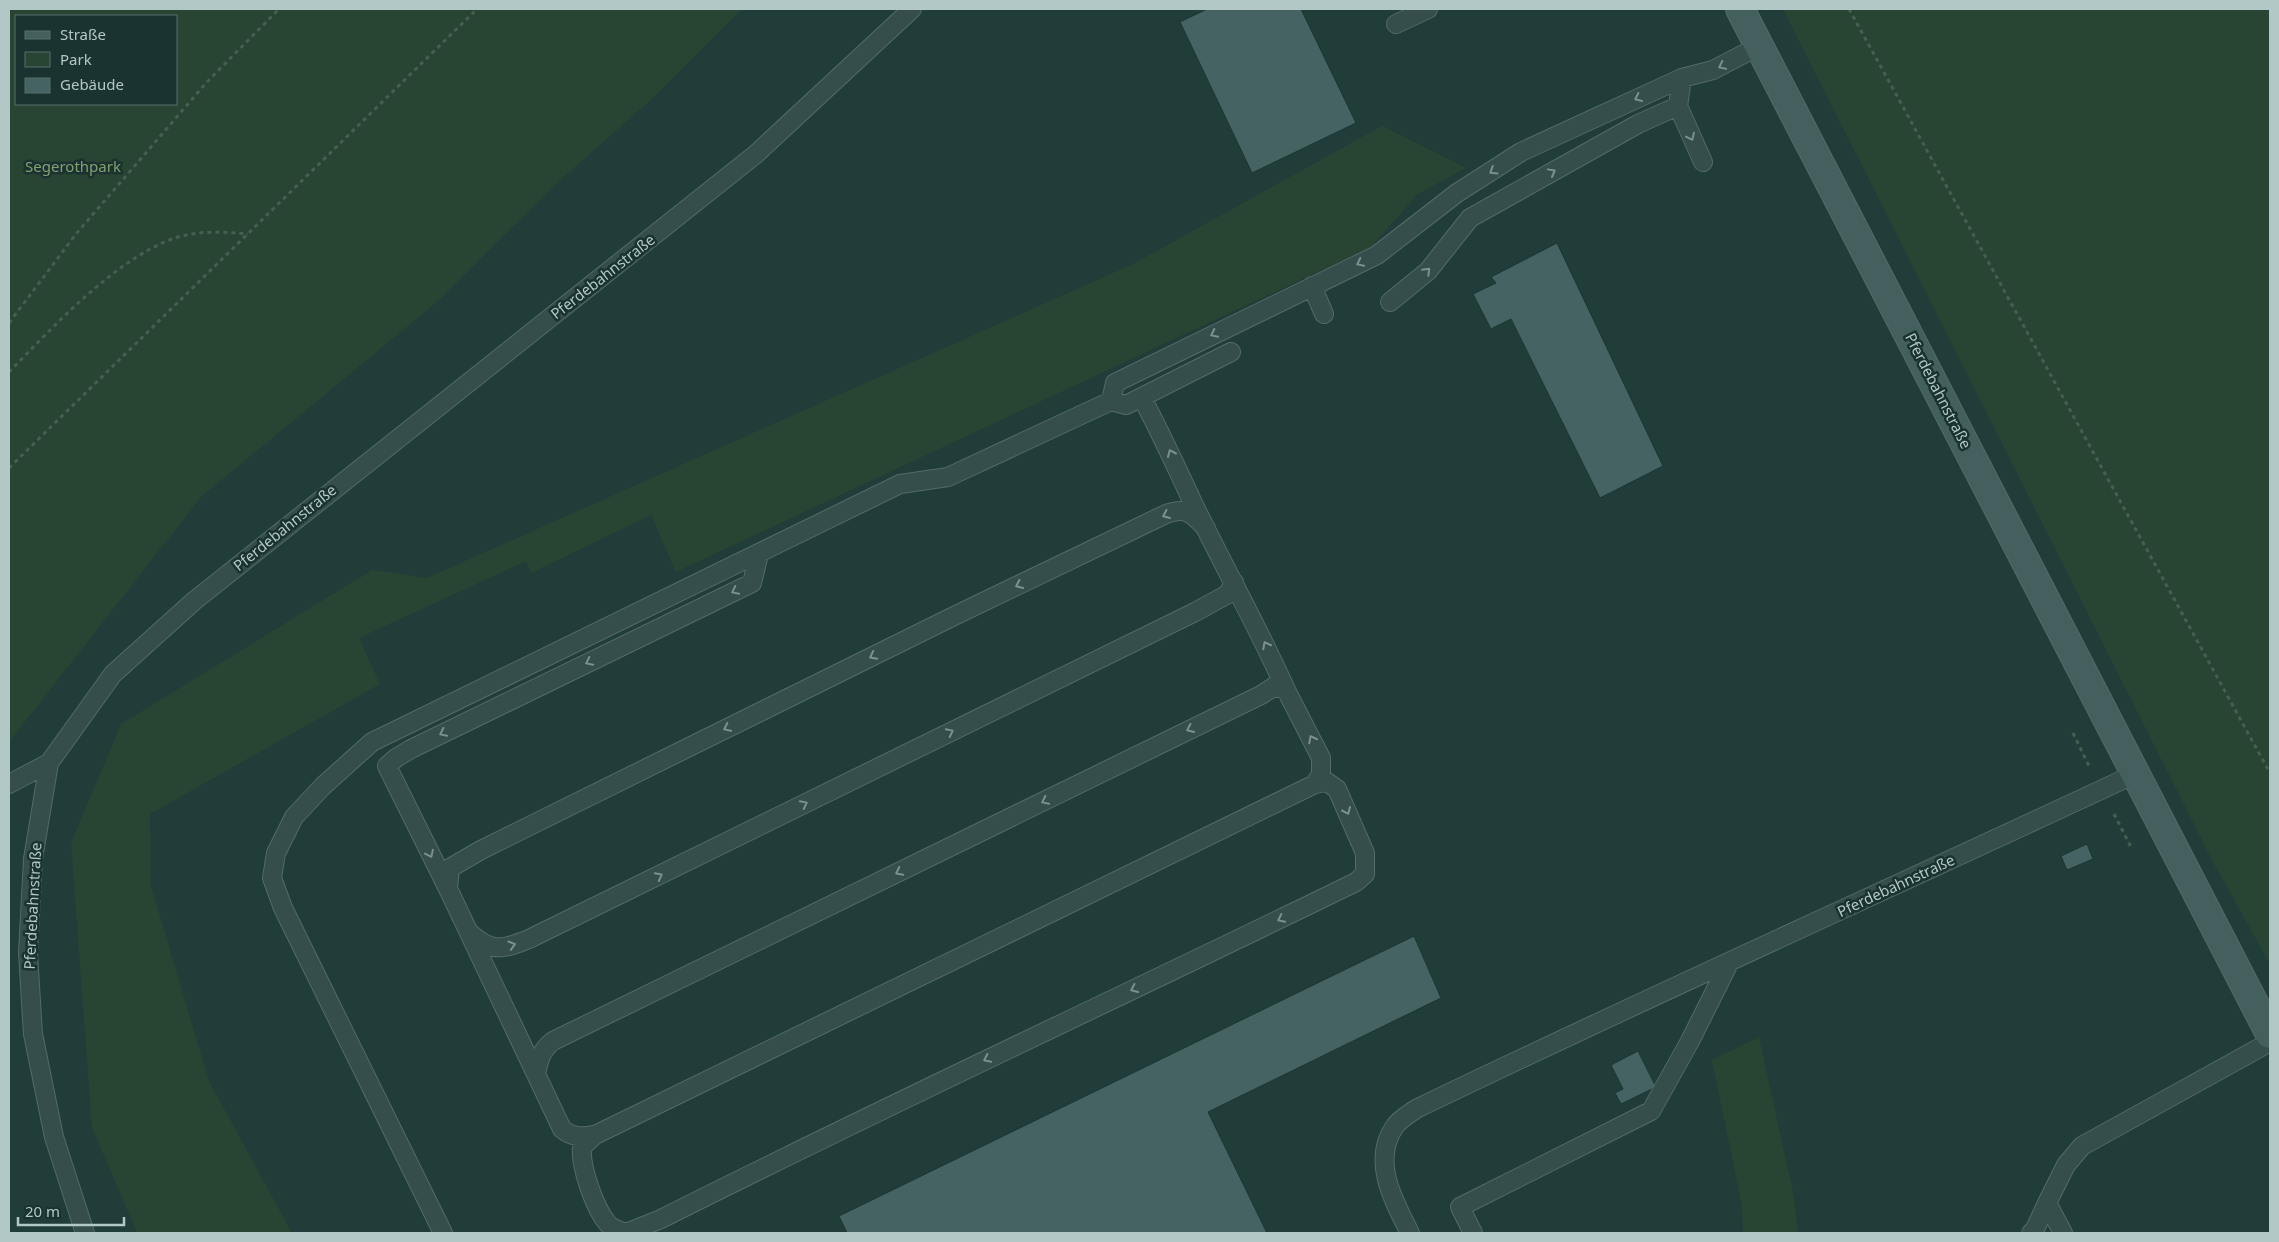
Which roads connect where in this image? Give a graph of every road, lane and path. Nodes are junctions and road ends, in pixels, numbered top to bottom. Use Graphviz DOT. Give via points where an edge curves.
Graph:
graph roads {
  1 [pos="279,9"];
  2 [pos="477,9"];
  3 [pos="912,9"];
  4 [pos="1428,9"];
  5 [pos="1740,9"];
  6 [pos="1849,9"];
  7 [pos="1396,24"];
  8 [pos="1759,46"];
  9 [pos="1682,78"];
  10 [pos="1678,106"];
  11 [pos="1703,162"];
  12 [pos="248,234"];
  13 [pos="1312,286"];
  14 [pos="1390,302"];
  15 [pos="1324,314"];
  16 [pos="9,323"];
  17 [pos="1231,352"];
  18 [pos="9,372"];
  19 [pos="1142,398"];
  20 [pos="1111,401"];
  21 [pos="9,468"];
  22 [pos="1206,528"];
  23 [pos="759,554"];
  24 [pos="1234,582"];
  25 [pos="1286,690"];
  26 [pos="49,763"];
  27 [pos="2270,773"];
  28 [pos="2136,774"];
  29 [pos="9,784"];
  30 [pos="1315,784"];
  31 [pos="448,889"];
  32 [pos="468,932"];
  33 [pos="1729,963"];
  34 [pos="2270,1034"];
  35 [pos="2270,1042"];
  36 [pos="536,1074"];
  37 [pos="595,1135"];
  38 [pos="2047,1203"];
  39 [pos="84,1233"];
  40 [pos="442,1233"];
  41 [pos="1410,1233"];
  42 [pos="1473,1233"];
  43 [pos="2031,1233"];
  44 [pos="2063,1233"];
  1 -- 16 [label="path" via="206,83 126,175 76,234"];
  2 -- 12 [label="path"];
  3 -- 26 [label="lane, Pferdebahnstraße" via="756,154 704,197 194,601 113,674"];
  4 -- 7 [label="lane"];
  5 -- 8 [label="street, Pferdebahnstraße"];
  6 -- 27 [label="path"];
  8 -- 9 [label="lane, one-way" via="1713,70"];
  8 -- 28 [label="street, Pferdebahnstraße"];
  9 -- 10 [label="lane"];
  9 -- 13 [label="lane, one-way" via="1521,152 1457,193 1377,255"];
  10 -- 11 [label="lane, one-way"];
  14 -- 10 [label="lane, one-way" via="1428,271 1470,218 1638,124"];
  12 -- 18 [label="path" via="198,233 176,237 155,247 104,282"];
  12 -- 21 [label="path"];
  13 -- 15 [label="lane"];
  13 -- 20 [label="lane, one-way" via="1115,383"];
  17 -- 19 [label="lane"];
  19 -- 20 [label="lane" via="1126,405"];
  22 -- 19 [label="lane, one-way"];
  20 -- 23 [label="lane" via="948,477 900,484"];
  22 -- 24 [label="lane"];
  22 -- 31 [label="lane, one-way" via="1192,514 1178,510 1155,520 481,850 450,868"];
  23 -- 31 [label="lane, one-way" via="752,583 411,749 387,766"];
  23 -- 40 [label="lane" via="372,742 294,817 276,853 272,878 283,908"];
  25 -- 24 [label="lane, one-way"];
  32 -- 24 [label="lane, one-way" via="482,944 494,948 509,948 529,939 1186,616 1228,594"];
  30 -- 25 [label="lane, one-way" via="1320,774 1321,758"];
  25 -- 36 [label="lane, one-way" via="1275,686 553,1041 544,1048"];
  26 -- 29 [label="lane"];
  26 -- 39 [label="lane, Pferdebahnstraße" via="33,859 28,953 33,1034 54,1137"];
  28 -- 33 [label="lane, Pferdebahnstraße"];
  28 -- 34 [label="street, Pferdebahnstraße"];
  30 -- 37 [label="lane"];
  30 -- 37 [label="lane, one-way" via="1327,782 1337,789 1365,854 1365,874 1356,882 661,1219 626,1233 609,1226 585,1177 582,1147"];
  31 -- 32 [label="lane"];
  32 -- 36 [label="lane"];
  33 -- 41 [label="lane, Pferdebahnstraße" via="1416,1109 1396,1124 1384,1144 1383,1164 1389,1187"];
  33 -- 42 [label="lane" via="1651,1111 1460,1206"];
  35 -- 38 [label="lane" via="2082,1146 2066,1165"];
  36 -- 37 [label="lane" via="562,1129 580,1137"];
  38 -- 43 [label="lane"];
  38 -- 44 [label="lane"];
}
